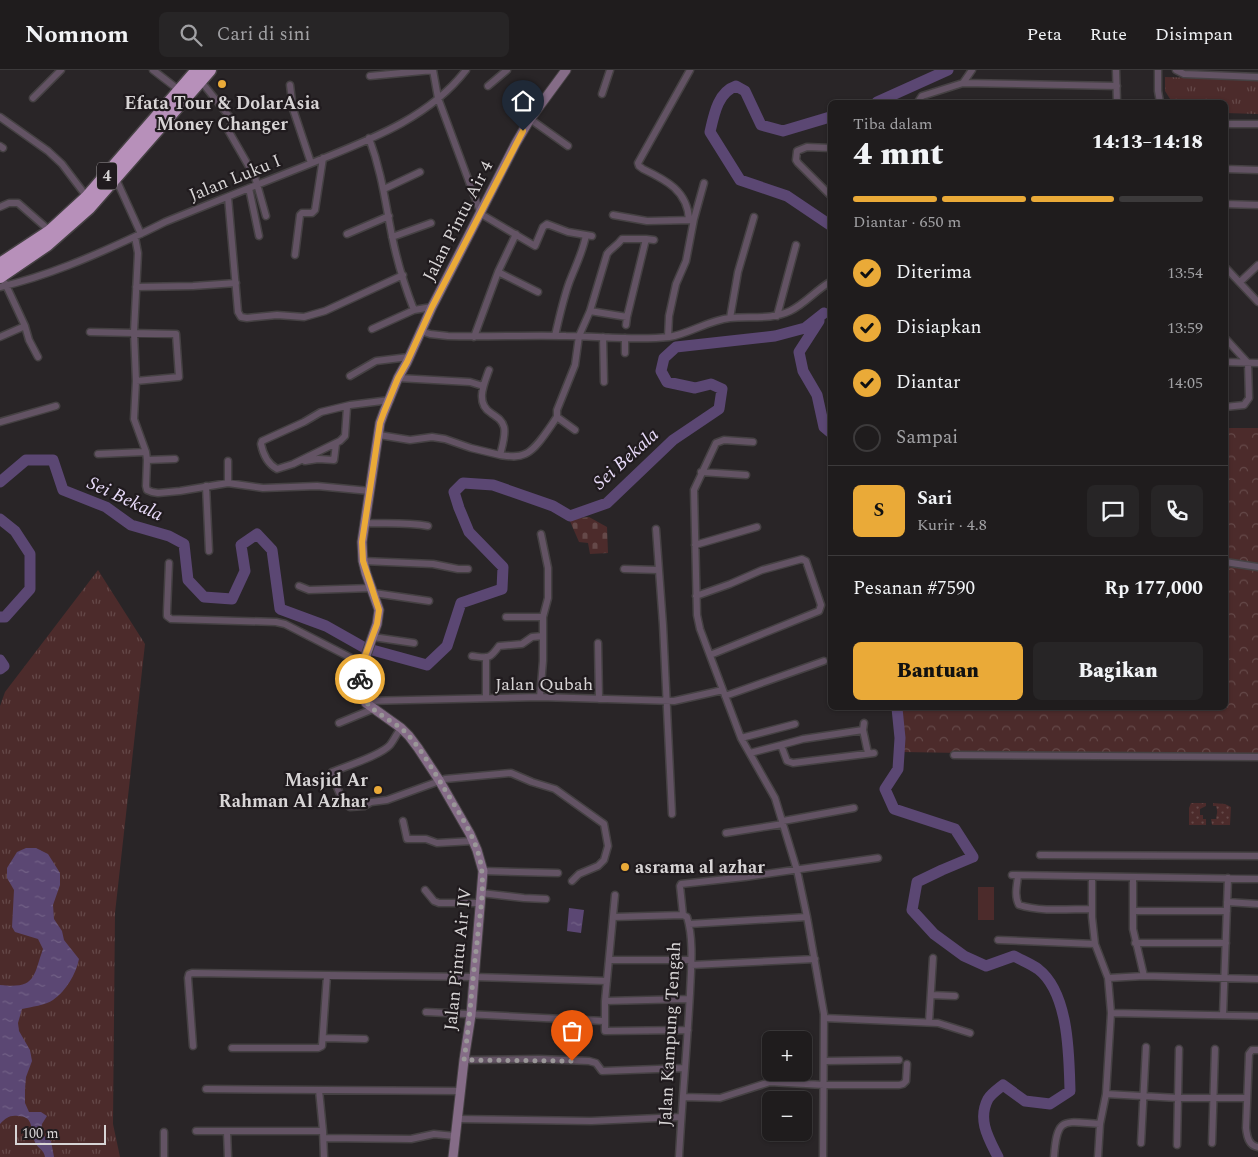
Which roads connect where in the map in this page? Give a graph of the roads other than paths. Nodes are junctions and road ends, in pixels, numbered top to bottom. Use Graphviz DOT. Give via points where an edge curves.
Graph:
graph roads {
  1 [pos="61,70"];
  2 [pos="154,70"];
  3 [pos="210,70"];
  4 [pos="433,70"];
  5 [pos="466,70"];
  6 [pos="507,70"];
  7 [pos="566,70"];
  8 [pos="610,70"];
  9 [pos="690,70"];
  10 [pos="972,70"];
  11 [pos="1116,70"];
  12 [pos="1158,70"];
  13 [pos="1176,70"];
  14 [pos="199,75"];
  15 [pos="370,76"];
  16 [pos="1258,77"];
  17 [pos="964,83"];
  18 [pos="290,85"];
  19 [pos="488,86"];
  20 [pos="1117,86"];
  21 [pos="180,90"];
  22 [pos="602,94"];
  23 [pos="33,98"];
  24 [pos="438,98"];
  25 [pos="919,100"];
  26 [pos="1116,100"];
  27 [pos="1160,100"];
  28 [pos="0,117"];
  29 [pos="530,119"];
  30 [pos="1228,124"];
  31 [pos="1258,124"];
  32 [pos="369,138"];
  33 [pos="568,146"];
  34 [pos="828,148"];
  35 [pos="323,158"];
  36 [pos="311,163"];
  37 [pos="1228,169"];
  38 [pos="1258,170"];
  39 [pos="420,172"];
  40 [pos="116,178"];
  41 [pos="704,183"];
  42 [pos="258,185"];
  43 [pos="249,188"];
  44 [pos="384,189"];
  45 [pos="828,193"];
  46 [pos="87,197"];
  47 [pos="228,197"];
  48 [pos="1228,204"];
  49 [pos="1258,205"];
  50 [pos="0,207"];
  51 [pos="481,214"];
  52 [pos="266,216"];
  53 [pos="389,216"];
  54 [pos="614,216"];
  55 [pos="754,217"];
  56 [pos="692,220"];
  57 [pos="431,223"];
  58 [pos="50,231"];
  59 [pos="347,234"];
  60 [pos="516,234"];
  61 [pos="138,235"];
  62 [pos="258,236"];
  63 [pos="392,237"];
  64 [pos="646,239"];
  65 [pos="654,240"];
  66 [pos="796,245"];
  67 [pos="295,255"];
  68 [pos="1258,265"];
  69 [pos="1228,270"];
  70 [pos="498,272"];
  71 [pos="403,275"];
  72 [pos="2,278"];
  73 [pos="1240,282"];
  74 [pos="236,283"];
  75 [pos="828,283"];
  76 [pos="136,286"];
  77 [pos="538,292"];
  78 [pos="1258,302"];
  79 [pos="432,307"];
  80 [pos="414,310"];
  81 [pos="590,311"];
  82 [pos="778,316"];
  83 [pos="627,317"];
  84 [pos="730,318"];
  85 [pos="626,325"];
  86 [pos="25,326"];
  87 [pos="372,329"];
  88 [pos="421,331"];
  89 [pos="90,332"];
  90 [pos="134,332"];
  91 [pos="555,336"];
  92 [pos="579,336"];
  93 [pos="0,337"];
  94 [pos="474,337"];
  95 [pos="668,337"];
  96 [pos="603,338"];
  97 [pos="625,338"];
  98 [pos="1228,341"];
  99 [pos="625,353"];
  100 [pos="38,357"];
  101 [pos="409,357"];
  102 [pos="1228,362"];
  103 [pos="1248,363"];
  104 [pos="1258,363"];
  105 [pos="489,370"];
  106 [pos="350,376"];
  107 [pos="398,378"];
  108 [pos="136,381"];
  109 [pos="604,382"];
  110 [pos="483,386"];
  111 [pos="390,400"];
  112 [pos="56,406"];
  113 [pos="346,407"];
  114 [pos="1228,407"];
  115 [pos="557,417"];
  116 [pos="0,422"];
  117 [pos="575,430"];
  118 [pos="380,435"];
  119 [pos="753,442"];
  120 [pos="336,444"];
  121 [pos="146,452"];
  122 [pos="98,454"];
  123 [pos="500,455"];
  124 [pos="175,459"];
  125 [pos="147,460"];
  126 [pos="228,461"];
  127 [pos="293,464"];
  128 [pos="701,472"];
  129 [pos="746,475"];
  130 [pos="228,483"];
  131 [pos="206,486"];
  132 [pos="370,491"];
  133 [pos="365,523"];
  134 [pos="428,526"];
  135 [pos="757,527"];
  136 [pos="656,529"];
  137 [pos="542,534"];
  138 [pos="695,545"];
  139 [pos="209,551"];
  140 [pos="363,561"];
  141 [pos="169,562"];
  142 [pos="1228,562"];
  143 [pos="1258,566"];
  144 [pos="468,569"];
  145 [pos="624,570"];
  146 [pos="658,570"];
  147 [pos="299,586"];
  148 [pos="373,591"];
  149 [pos="696,596"];
  150 [pos="429,601"];
  151 [pos="506,617"];
  152 [pos="543,617"];
  153 [pos="543,636"];
  154 [pos="373,638"];
  155 [pos="414,643"];
  156 [pos="598,644"];
  157 [pos="710,655"];
  158 [pos="472,656"];
  159 [pos="486,657"];
  160 [pos="364,660"];
  161 [pos="824,661"];
  162 [pos="724,693"];
  163 [pos="486,698"];
  164 [pos="540,698"];
  165 [pos="598,699"];
  166 [pos="364,701"];
  167 [pos="667,701"];
  168 [pos="372,709"];
  169 [pos="339,723"];
  170 [pos="795,724"];
  171 [pos="400,728"];
  172 [pos="741,738"];
  173 [pos="781,745"];
  174 [pos="750,754"];
  175 [pos="954,755"];
  176 [pos="1258,757"];
  177 [pos="439,780"];
  178 [pos="854,808"];
  179 [pos="672,814"];
  180 [pos="403,821"];
  181 [pos="783,823"];
  182 [pos="726,833"];
  183 [pos="473,842"];
  184 [pos="1040,855"];
  185 [pos="1258,856"];
  186 [pos="878,858"];
  187 [pos="797,870"];
  188 [pos="482,871"];
  189 [pos="558,873"];
  190 [pos="1092,878"];
  191 [pos="1133,878"];
  192 [pos="1228,878"];
  193 [pos="1258,880"];
  194 [pos="572,881"];
  195 [pos="424,890"];
  196 [pos="481,893"];
  197 [pos="615,895"];
  198 [pos="546,899"];
  199 [pos="1227,902"];
  200 [pos="481,903"];
  201 [pos="1258,904"];
  202 [pos="1091,910"];
  203 [pos="1132,911"];
  204 [pos="1227,911"];
  205 [pos="683,915"];
  206 [pos="612,917"];
  207 [pos="807,917"];
  208 [pos="689,924"];
  209 [pos="998,940"];
  210 [pos="1136,943"];
  211 [pos="1226,943"];
  212 [pos="1095,944"];
  213 [pos="933,958"];
  214 [pos="815,959"];
  215 [pos="609,960"];
  216 [pos="691,963"];
  217 [pos="327,975"];
  218 [pos="1144,976"];
  219 [pos="474,977"];
  220 [pos="1225,977"];
  221 [pos="1108,978"];
  222 [pos="1258,978"];
  223 [pos="607,981"];
  224 [pos="931,995"];
  225 [pos="955,996"];
  226 [pos="690,999"];
  227 [pos="605,1001"];
  228 [pos="426,1012"];
  229 [pos="1111,1012"];
  230 [pos="471,1014"];
  231 [pos="1223,1015"];
  232 [pos="1258,1016"];
  233 [pos="824,1018"];
  234 [pos="604,1021"];
  235 [pos="929,1022"];
  236 [pos="688,1030"];
  237 [pos="970,1033"];
  238 [pos="324,1038"];
  239 [pos="365,1039"];
  240 [pos="193,1046"];
  241 [pos="1146,1047"];
  242 [pos="232,1048"];
  243 [pos="1179,1048"];
  244 [pos="1215,1049"];
  245 [pos="1258,1050"];
  246 [pos="464,1060"];
  247 [pos="899,1060"];
  248 [pos="825,1061"];
  249 [pos="906,1064"];
  250 [pos="685,1068"];
  251 [pos="824,1085"];
  252 [pos="206,1090"];
  253 [pos="319,1090"];
  254 [pos="460,1092"];
  255 [pos="1106,1094"];
  256 [pos="1144,1096"];
  257 [pos="683,1097"];
  258 [pos="1178,1098"];
  259 [pos="1214,1098"];
  260 [pos="1247,1098"];
  261 [pos="681,1117"];
  262 [pos="457,1119"];
  263 [pos="1100,1124"];
  264 [pos="196,1131"];
  265 [pos="164,1132"];
  266 [pos="227,1132"];
  267 [pos="323,1135"];
  268 [pos="455,1136"];
  269 [pos="1141,1143"];
  270 [pos="1212,1143"];
  271 [pos="1177,1145"];
  272 [pos="1258,1147"];
  273 [pos="164,1157"];
  274 [pos="228,1157"];
  275 [pos="324,1157"];
  276 [pos="453,1157"];
  277 [pos="679,1157"];
  278 [pos="823,1157"];
  279 [pos="1054,1157"];
  280 [pos="1098,1157"];
  1 -- 23 [label="street"];
  2 -- 21 [label="street"];
  3 -- 14 [label="highway, 4"];
  4 -- 15 [label="street"];
  4 -- 24 [label="street"];
  5 -- 24 [label="street, Jalan Luku I"];
  6 -- 19 [label="street"];
  7 -- 29 [label="main road, Jalan Pintu Air 4"];
  8 -- 22 [label="street"];
  9 -- 56 [label="street" via="638,163 677,189"];
  10 -- 17 [label="street"];
  11 -- 20 [label="street"];
  12 -- 27 [label="street"];
  13 -- 16 [label="street" via="1184,74"];
  14 -- 21 [label="highway, 4"];
  14 -- 40 [label="highway, 4"];
  14 -- 42 [label="street" via="232,120 228,130"];
  17 -- 20 [label="street"];
  17 -- 25 [label="street" via="922,96"];
  18 -- 36 [label="street" via="293,108"];
  20 -- 26 [label="street"];
  21 -- 46 [label="highway, 4"];
  24 -- 32 [label="street, Jalan Luku I" via="401,124"];
  24 -- 51 [label="street"];
  28 -- 46 [label="street" via="48,151"];
  29 -- 33 [label="street"];
  29 -- 51 [label="main road, Jalan Pintu Air 4"];
  30 -- 31 [label="street"];
  32 -- 35 [label="street, Jalan Luku I"];
  32 -- 44 [label="street"];
  34 -- 45 [label="street" via="802,148 796,157"];
  35 -- 36 [label="street, Jalan Luku I"];
  35 -- 67 [label="street" via="315,210 300,215"];
  36 -- 42 [label="street, Jalan Luku I"];
  37 -- 38 [label="street"];
  39 -- 44 [label="street"];
  40 -- 61 [label="street"];
  40 -- 72 [label="highway, 4" via="69,227"];
  41 -- 56 [label="street"];
  42 -- 43 [label="street, Jalan Luku I"];
  42 -- 52 [label="street"];
  43 -- 47 [label="street, Jalan Luku I"];
  43 -- 62 [label="street"];
  44 -- 53 [label="street"];
  46 -- 58 [label="highway, 4"];
  47 -- 61 [label="street, Jalan Luku I"];
  47 -- 74 [label="street"];
  48 -- 49 [label="street"];
  50 -- 58 [label="street" via="18,203"];
  51 -- 60 [label="street"];
  51 -- 79 [label="main road, Jalan Pintu Air 4"];
  53 -- 59 [label="street"];
  53 -- 63 [label="street"];
  54 -- 56 [label="street" via="647,221"];
  55 -- 84 [label="street" via="738,272"];
  56 -- 95 [label="street" via="686,260 669,316"];
  57 -- 63 [label="street"];
  58 -- 72 [label="highway, 4"];
  60 -- 70 [label="street"];
  60 -- 91 [label="street" via="534,246 547,224 589,235 569,284"];
  61 -- 72 [label="street, Jalan Luku I" via="50,273"];
  61 -- 76 [label="street"];
  63 -- 71 [label="street"];
  64 -- 65 [label="street"];
  64 -- 81 [label="street" via="625,238 610,249"];
  64 -- 83 [label="street"];
  66 -- 82 [label="street"];
  68 -- 73 [label="street"];
  69 -- 73 [label="street"];
  70 -- 77 [label="street"];
  70 -- 94 [label="street"];
  71 -- 74 [label="street" via="325,311 297,317 241,317"];
  71 -- 80 [label="street"];
  72 -- 86 [label="street"];
  73 -- 78 [label="street"];
  74 -- 76 [label="street"];
  75 -- 82 [label="street" via="792,310"];
  76 -- 90 [label="street"];
  79 -- 80 [label="street"];
  79 -- 88 [label="main road, Jalan Pintu Air 4"];
  80 -- 87 [label="street"];
  81 -- 83 [label="street"];
  81 -- 92 [label="street"];
  82 -- 84 [label="street"];
  83 -- 85 [label="street"];
  84 -- 95 [label="street"];
  86 -- 93 [label="street"];
  86 -- 100 [label="street"];
  88 -- 94 [label="street"];
  88 -- 101 [label="main road, Jalan Pintu Air 4"];
  89 -- 90 [label="street"];
  90 -- 108 [label="street"];
  90 -- 108 [label="street" via="176,334 179,368 177,378"];
  91 -- 92 [label="street"];
  91 -- 94 [label="street"];
  92 -- 96 [label="street"];
  92 -- 115 [label="street" via="575,365 558,406"];
  95 -- 97 [label="street"];
  96 -- 97 [label="street"];
  96 -- 109 [label="street"];
  97 -- 99 [label="street"];
  98 -- 103 [label="street"];
  101 -- 106 [label="street" via="376,362"];
  101 -- 107 [label="main road, Jalan Pintu Air 4"];
  102 -- 103 [label="street"];
  103 -- 104 [label="street"];
  103 -- 114 [label="street" via="1248,402"];
  105 -- 110 [label="street"];
  107 -- 110 [label="street" via="470,382"];
  107 -- 111 [label="main road, Jalan Pintu Air 4"];
  108 -- 121 [label="street" via="134,419"];
  110 -- 123 [label="street" via="482,405 503,426"];
  111 -- 113 [label="street"];
  111 -- 118 [label="main road, Jalan Pintu Air 4" via="380,423"];
  112 -- 116 [label="street"];
  113 -- 120 [label="street" via="345,436"];
  113 -- 127 [label="street" via="321,412 262,441 263,452 274,468"];
  115 -- 117 [label="street"];
  115 -- 123 [label="street" via="544,436 525,454"];
  118 -- 123 [label="street" via="410,440 445,439"];
  118 -- 132 [label="main road, Jalan Pintu Air 4"];
  119 -- 128 [label="street" via="719,441"];
  120 -- 127 [label="street"];
  120 -- 127 [label="street" via="334,460 318,459"];
  121 -- 122 [label="street"];
  121 -- 125 [label="street"];
  124 -- 125 [label="street"];
  125 -- 131 [label="street" via="147,490 180,491"];
  126 -- 130 [label="street"];
  128 -- 129 [label="street"];
  128 -- 138 [label="street" via="694,490"];
  130 -- 131 [label="street"];
  130 -- 132 [label="street" via="263,488 317,486"];
  131 -- 139 [label="street"];
  132 -- 133 [label="main road, Jalan Pintu Air 4"];
  133 -- 134 [label="street"];
  133 -- 140 [label="main road, Jalan Pintu Air 4"];
  135 -- 138 [label="street"];
  136 -- 146 [label="street"];
  137 -- 152 [label="street" via="548,568 548,598"];
  138 -- 149 [label="street"];
  140 -- 144 [label="street"];
  140 -- 148 [label="main road, Jalan Pintu Air 4"];
  141 -- 160 [label="street" via="166,611 171,619 276,622"];
  142 -- 143 [label="street"];
  145 -- 146 [label="street"];
  146 -- 167 [label="street"];
  147 -- 148 [label="street" via="309,590"];
  148 -- 150 [label="street"];
  148 -- 154 [label="main road, Jalan Pintu Air 4" via="379,610"];
  149 -- 157 [label="street" via="698,623"];
  149 -- 157 [label="street" via="762,570 802,559 806,560 821,605 819,611"];
  151 -- 152 [label="street"];
  152 -- 153 [label="street"];
  153 -- 159 [label="street" via="532,637 516,645 499,646 493,655"];
  153 -- 164 [label="street"];
  154 -- 155 [label="street"];
  154 -- 160 [label="main road, Jalan Pintu Air 4"];
  156 -- 165 [label="street"];
  157 -- 162 [label="street"];
  158 -- 159 [label="street"];
  159 -- 163 [label="street"];
  160 -- 166 [label="main road" via="359,686"];
  161 -- 162 [label="street, Jalan Qubah"];
  162 -- 167 [label="street, Jalan Qubah"];
  162 -- 172 [label="street"];
  163 -- 164 [label="street, Jalan Qubah"];
  163 -- 166 [label="street, Jalan Qubah"];
  164 -- 165 [label="street, Jalan Qubah"];
  165 -- 167 [label="street, Jalan Qubah"];
  166 -- 168 [label="main road, Jalan Pintu Air IV"];
  167 -- 179 [label="street"];
  168 -- 169 [label="street"];
  168 -- 171 [label="main road, Jalan Pintu Air IV"];
  170 -- 172 [label="street"];
  171 -- 177 [label="main road, Jalan Pintu Air IV"];
  171 -- 177 [label="street" via="390,745 381,751 332,772 342,800 350,807 364,806"];
  172 -- 174 [label="street"];
  173 -- 173 [label="street" via="864,727 871,753 793,763 787,761"];
  173 -- 174 [label="street"];
  174 -- 181 [label="street" via="775,798"];
  175 -- 176 [label="street"];
  177 -- 183 [label="main road, Jalan Pintu Air IV"];
  177 -- 194 [label="street" via="511,773 555,789 604,824 608,846 604,860"];
  178 -- 181 [label="street"];
  180 -- 183 [label="street" via="407,839 437,843"];
  181 -- 182 [label="street"];
  181 -- 187 [label="street"];
  183 -- 188 [label="main road, Jalan Pintu Air IV"];
  184 -- 185 [label="street"];
  186 -- 187 [label="street"];
  187 -- 205 [label="street" via="681,884"];
  187 -- 207 [label="street"];
  188 -- 189 [label="street"];
  188 -- 196 [label="main road, Jalan Pintu Air IV"];
  190 -- 191 [label="street"];
  190 -- 202 [label="street"];
  190 -- 202 [label="street" via="1015,876 1019,905"];
  191 -- 192 [label="street"];
  191 -- 203 [label="street"];
  192 -- 193 [label="street"];
  192 -- 199 [label="street"];
  195 -- 200 [label="street" via="434,902"];
  196 -- 198 [label="street"];
  196 -- 200 [label="main road, Jalan Pintu Air IV"];
  197 -- 206 [label="street"];
  199 -- 201 [label="street"];
  199 -- 204 [label="street"];
  200 -- 219 [label="main road, Jalan Pintu Air IV"];
  202 -- 212 [label="street"];
  203 -- 204 [label="street"];
  203 -- 210 [label="street"];
  204 -- 211 [label="street"];
  205 -- 206 [label="street"];
  205 -- 208 [label="street, Jalan Kampung Tengah"];
  206 -- 215 [label="street"];
  207 -- 208 [label="street"];
  207 -- 214 [label="street"];
  208 -- 216 [label="street, Jalan Kampung Tengah"];
  209 -- 212 [label="street"];
  210 -- 211 [label="street"];
  210 -- 218 [label="street"];
  211 -- 220 [label="street"];
  212 -- 221 [label="street"];
  213 -- 224 [label="street"];
  214 -- 216 [label="street"];
  214 -- 233 [label="street"];
  215 -- 216 [label="street"];
  215 -- 223 [label="street"];
  216 -- 226 [label="street, Jalan Kampung Tengah"];
  217 -- 219 [label="street"];
  217 -- 238 [label="street"];
  217 -- 240 [label="street" via="189,974"];
  218 -- 220 [label="street"];
  218 -- 221 [label="street"];
  219 -- 223 [label="street"];
  219 -- 230 [label="main road, Jalan Pintu Air IV"];
  220 -- 222 [label="street"];
  220 -- 231 [label="street"];
  221 -- 229 [label="street"];
  223 -- 227 [label="street"];
  224 -- 225 [label="street"];
  224 -- 235 [label="street"];
  226 -- 227 [label="street"];
  226 -- 236 [label="street, Jalan Kampung Tengah"];
  227 -- 234 [label="street"];
  228 -- 230 [label="street"];
  229 -- 231 [label="street"];
  229 -- 255 [label="street"];
  230 -- 234 [label="street"];
  230 -- 246 [label="main road, Jalan Pintu Air IV"];
  231 -- 232 [label="street"];
  233 -- 235 [label="street"];
  233 -- 248 [label="street"];
  234 -- 236 [label="street" via="607,1032"];
  235 -- 237 [label="street"];
  236 -- 250 [label="street, Jalan Kampung Tengah"];
  238 -- 239 [label="street"];
  238 -- 242 [label="street" via="318,1048"];
  241 -- 256 [label="street"];
  243 -- 258 [label="street"];
  244 -- 259 [label="street"];
  245 -- 260 [label="street" via="1249,1054"];
  246 -- 250 [label="street" via="589,1061 602,1071"];
  246 -- 254 [label="main road, Jalan Pintu Air IV"];
  247 -- 248 [label="street"];
  248 -- 251 [label="street"];
  249 -- 251 [label="street" via="906,1081 903,1084"];
  250 -- 257 [label="street, Jalan Kampung Tengah"];
  251 -- 257 [label="street" via="767,1082 720,1098"];
  251 -- 278 [label="street"];
  252 -- 253 [label="street"];
  253 -- 254 [label="street"];
  253 -- 267 [label="street"];
  254 -- 262 [label="main road, Jalan Pintu Air IV"];
  255 -- 256 [label="street"];
  255 -- 263 [label="street"];
  256 -- 258 [label="street"];
  256 -- 269 [label="street"];
  257 -- 261 [label="street, Jalan Kampung Tengah"];
  258 -- 259 [label="street"];
  258 -- 271 [label="street"];
  259 -- 260 [label="street"];
  259 -- 270 [label="street"];
  260 -- 272 [label="street" via="1246,1134 1251,1144"];
  261 -- 262 [label="street" via="591,1121"];
  261 -- 277 [label="street, Jalan Kampung Tengah"];
  262 -- 268 [label="main road, Jalan Pintu Air IV"];
  263 -- 279 [label="street" via="1068,1122 1063,1125 1058,1131"];
  263 -- 280 [label="street"];
  264 -- 266 [label="street"];
  265 -- 273 [label="street"];
  266 -- 267 [label="street"];
  266 -- 274 [label="street"];
  267 -- 268 [label="street"];
  267 -- 275 [label="street"];
  268 -- 276 [label="main road, Jalan Pintu Air IV"];
}
